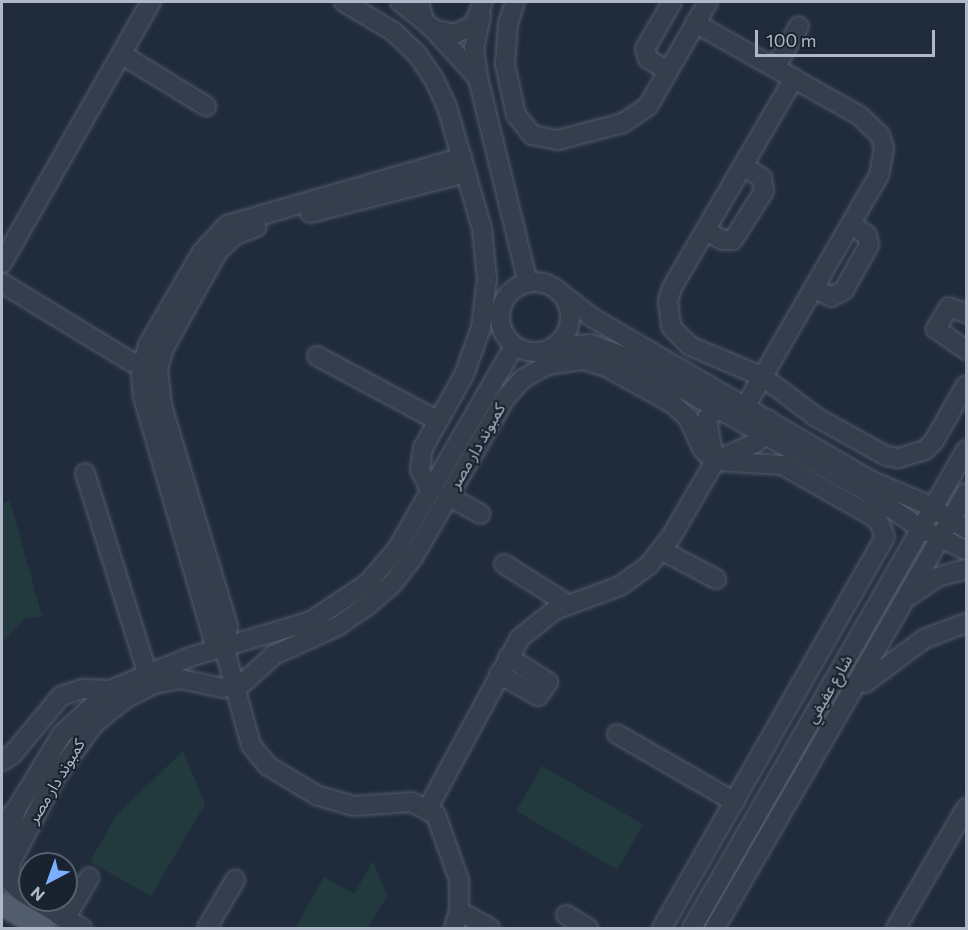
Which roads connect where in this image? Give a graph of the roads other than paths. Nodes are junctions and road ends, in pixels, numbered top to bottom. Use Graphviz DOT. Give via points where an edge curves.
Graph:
graph roads {
  1 [pos="151,2"];
  2 [pos="344,2"];
  3 [pos="399,2"];
  4 [pos="419,2"];
  5 [pos="515,2"];
  6 [pos="672,2"];
  7 [pos="483,6"];
  8 [pos="700,9"];
  9 [pos="428,25"];
  10 [pos="799,26"];
  11 [pos="121,54"];
  12 [pos="775,68"];
  13 [pos="668,71"];
  14 [pos="478,78"];
  15 [pos="794,78"];
  16 [pos="206,106"];
  17 [pos="464,165"];
  18 [pos="743,166"];
  19 [pos="851,225"];
  20 [pos="706,231"];
  21 [pos="2,263"];
  22 [pos="2,283"];
  23 [pos="528,283"];
  24 [pos="814,288"];
  25 [pos="559,292"];
  26 [pos="966,314"];
  27 [pos="514,346"];
  28 [pos="555,346"];
  29 [pos="966,350"];
  30 [pos="316,356"];
  31 [pos="150,367"];
  32 [pos="763,376"];
  33 [pos="966,385"];
  34 [pos="730,404"];
  35 [pos="438,422"];
  36 [pos="766,428"];
  37 [pos="966,450"];
  38 [pos="715,460"];
  39 [pos="85,473"];
  40 [pos="430,490"];
  41 [pos="966,493"];
  42 [pos="448,496"];
  43 [pos="933,508"];
  44 [pos="480,514"];
  45 [pos="959,525"];
  46 [pos="920,528"];
  47 [pos="941,537"];
  48 [pos="966,550"];
  49 [pos="663,551"];
  50 [pos="504,564"];
  51 [pos="966,569"];
  52 [pos="716,579"];
  53 [pos="905,600"];
  54 [pos="568,605"];
  55 [pos="966,623"];
  56 [pos="224,647"];
  57 [pos="508,657"];
  58 [pos="147,672"];
  59 [pos="499,674"];
  60 [pos="235,686"];
  61 [pos="110,690"];
  62 [pos="850,697"];
  63 [pos="617,734"];
  64 [pos="2,761"];
  65 [pos="735,802"];
  66 [pos="428,808"];
  67 [pos="966,808"];
  68 [pos="16,810"];
  69 [pos="2,824"];
  70 [pos="2,848"];
  71 [pos="732,858"];
  72 [pos="750,868"];
  73 [pos="89,878"];
  74 [pos="235,880"];
  75 [pos="18,889"];
  76 [pos="2,904"];
  77 [pos="52,912"];
  78 [pos="566,915"];
  79 [pos="65,919"];
  80 [pos="457,920"];
  81 [pos="44,928"];
  82 [pos="82,928"];
  83 [pos="207,928"];
  84 [pos="490,928"];
  85 [pos="588,928"];
  86 [pos="662,928"];
  87 [pos="692,928"];
  88 [pos="715,928"];
  89 [pos="896,928"];
  1 -- 11 [label="street"];
  2 -- 17 [label="street" via="394,32 426,66 444,100"];
  3 -- 9 [label="street"];
  4 -- 9 [label="street"];
  5 -- 13 [label="street" via="508,24 506,64 516,115 532,135 558,140 636,116 648,106"];
  6 -- 13 [label="street" via="645,49 648,59"];
  7 -- 9 [label="street" via="474,25 454,34"];
  7 -- 14 [label="street" via="474,48"];
  8 -- 12 [label="street"];
  8 -- 13 [label="street"];
  9 -- 14 [label="street"];
  10 -- 12 [label="street"];
  11 -- 16 [label="street"];
  11 -- 21 [label="street"];
  12 -- 15 [label="street"];
  14 -- 23 [label="street"];
  15 -- 18 [label="street"];
  15 -- 19 [label="street" via="860,116 880,135 884,162"];
  17 -- 31 [label="street" via="227,225 202,252 148,345"];
  17 -- 35 [label="street" via="482,229 485,304 474,352"];
  18 -- 20 [label="street"];
  18 -- 20 [label="street" via="765,184 749,217 730,241"];
  19 -- 24 [label="street"];
  19 -- 24 [label="street" via="870,241 849,282 835,297"];
  20 -- 32 [label="street" via="668,300 671,327 696,349"];
  22 -- 31 [label="street"];
  23 -- 25 [label="street" via="550,286"];
  23 -- 27 [label="street" via="510,292 501,310 502,330"];
  24 -- 32 [label="street"];
  25 -- 28 [label="street" via="566,302 569,326"];
  25 -- 34 [label="street" via="593,318"];
  26 -- 29 [label="street" via="949,307 936,327 939,334"];
  27 -- 28 [label="street" via="535,352"];
  27 -- 40 [label="street"];
  28 -- 34 [label="street" via="581,344 607,349"];
  30 -- 35 [label="street"];
  31 -- 56 [label="street" via="143,398 213,638"];
  32 -- 33 [label="street" via="828,424 886,456 899,458 925,450 934,441"];
  32 -- 34 [label="street"];
  34 -- 36 [label="street"];
  34 -- 36 [label="street"];
  34 -- 38 [label="street" via="707,423"];
  35 -- 40 [label="street" via="420,459 420,470"];
  36 -- 38 [label="street" via="750,447"];
  36 -- 43 [label="street"];
  36 -- 46 [label="street"];
  37 -- 43 [label="street, شارع عفيفي"];
  38 -- 42 [label="street, كمبوند دار مصر" via="703,450 688,418 673,404 608,368 571,359 535,371 510,392"];
  38 -- 49 [label="street"];
  38 -- 65 [label="street" via="782,465 879,522 883,529 883,546"];
  39 -- 58 [label="street"];
  40 -- 56 [label="street" via="397,549 351,598 312,621"];
  41 -- 45 [label="street, شارع عفيفي"];
  42 -- 44 [label="street"];
  42 -- 60 [label="street, كمبوند دار مصر" via="409,563 380,595 338,626 274,655 248,680"];
  43 -- 45 [label="street"];
  43 -- 46 [label="street, شارع عفيفي"];
  45 -- 47 [label="street, شارع عفيفي"];
  46 -- 47 [label="street"];
  46 -- 71 [label="street, شارع عفيفي"];
  47 -- 48 [label="street"];
  47 -- 53 [label="street, شارع عفيفي"];
  49 -- 52 [label="street"];
  49 -- 54 [label="street" via="620,586"];
  50 -- 54 [label="street"];
  51 -- 53 [label="street" via="939,577"];
  53 -- 62 [label="street, شارع عفيفي"];
  54 -- 57 [label="street" via="530,628"];
  55 -- 62 [label="street" via="898,654"];
  56 -- 58 [label="street"];
  56 -- 60 [label="street"];
  57 -- 59 [label="street"];
  57 -- 59 [label="street" via="548,682 538,696"];
  58 -- 61 [label="street"];
  59 -- 66 [label="street"];
  60 -- 66 [label="street" via="251,744 268,766 290,782 354,806 404,802"];
  60 -- 75 [label="street, كمبوند دار مصر" via="216,687 180,679 155,684 125,699 94,724 55,778 10,864 11,882"];
  61 -- 64 [label="street" via="83,689 61,696 12,755"];
  61 -- 68 [label="street" via="62,734"];
  62 -- 72 [label="street, شارع عفيفي"];
  63 -- 65 [label="street"];
  65 -- 86 [label="street"];
  66 -- 80 [label="street" via="442,824 455,865"];
  67 -- 89 [label="street"];
  68 -- 69 [label="street"];
  68 -- 70 [label="street"];
  71 -- 72 [label="street"];
  71 -- 87 [label="street, شارع عفيفي"];
  72 -- 88 [label="street, شارع عفيفي"];
  73 -- 79 [label="street"];
  74 -- 83 [label="street"];
  76 -- 81 [label="main road"];
  77 -- 79 [label="street, كمبوند دار مصر"];
  78 -- 85 [label="street"];
  79 -- 82 [label="street, كمبوند دار مصر"];
  80 -- 84 [label="street"];
}
